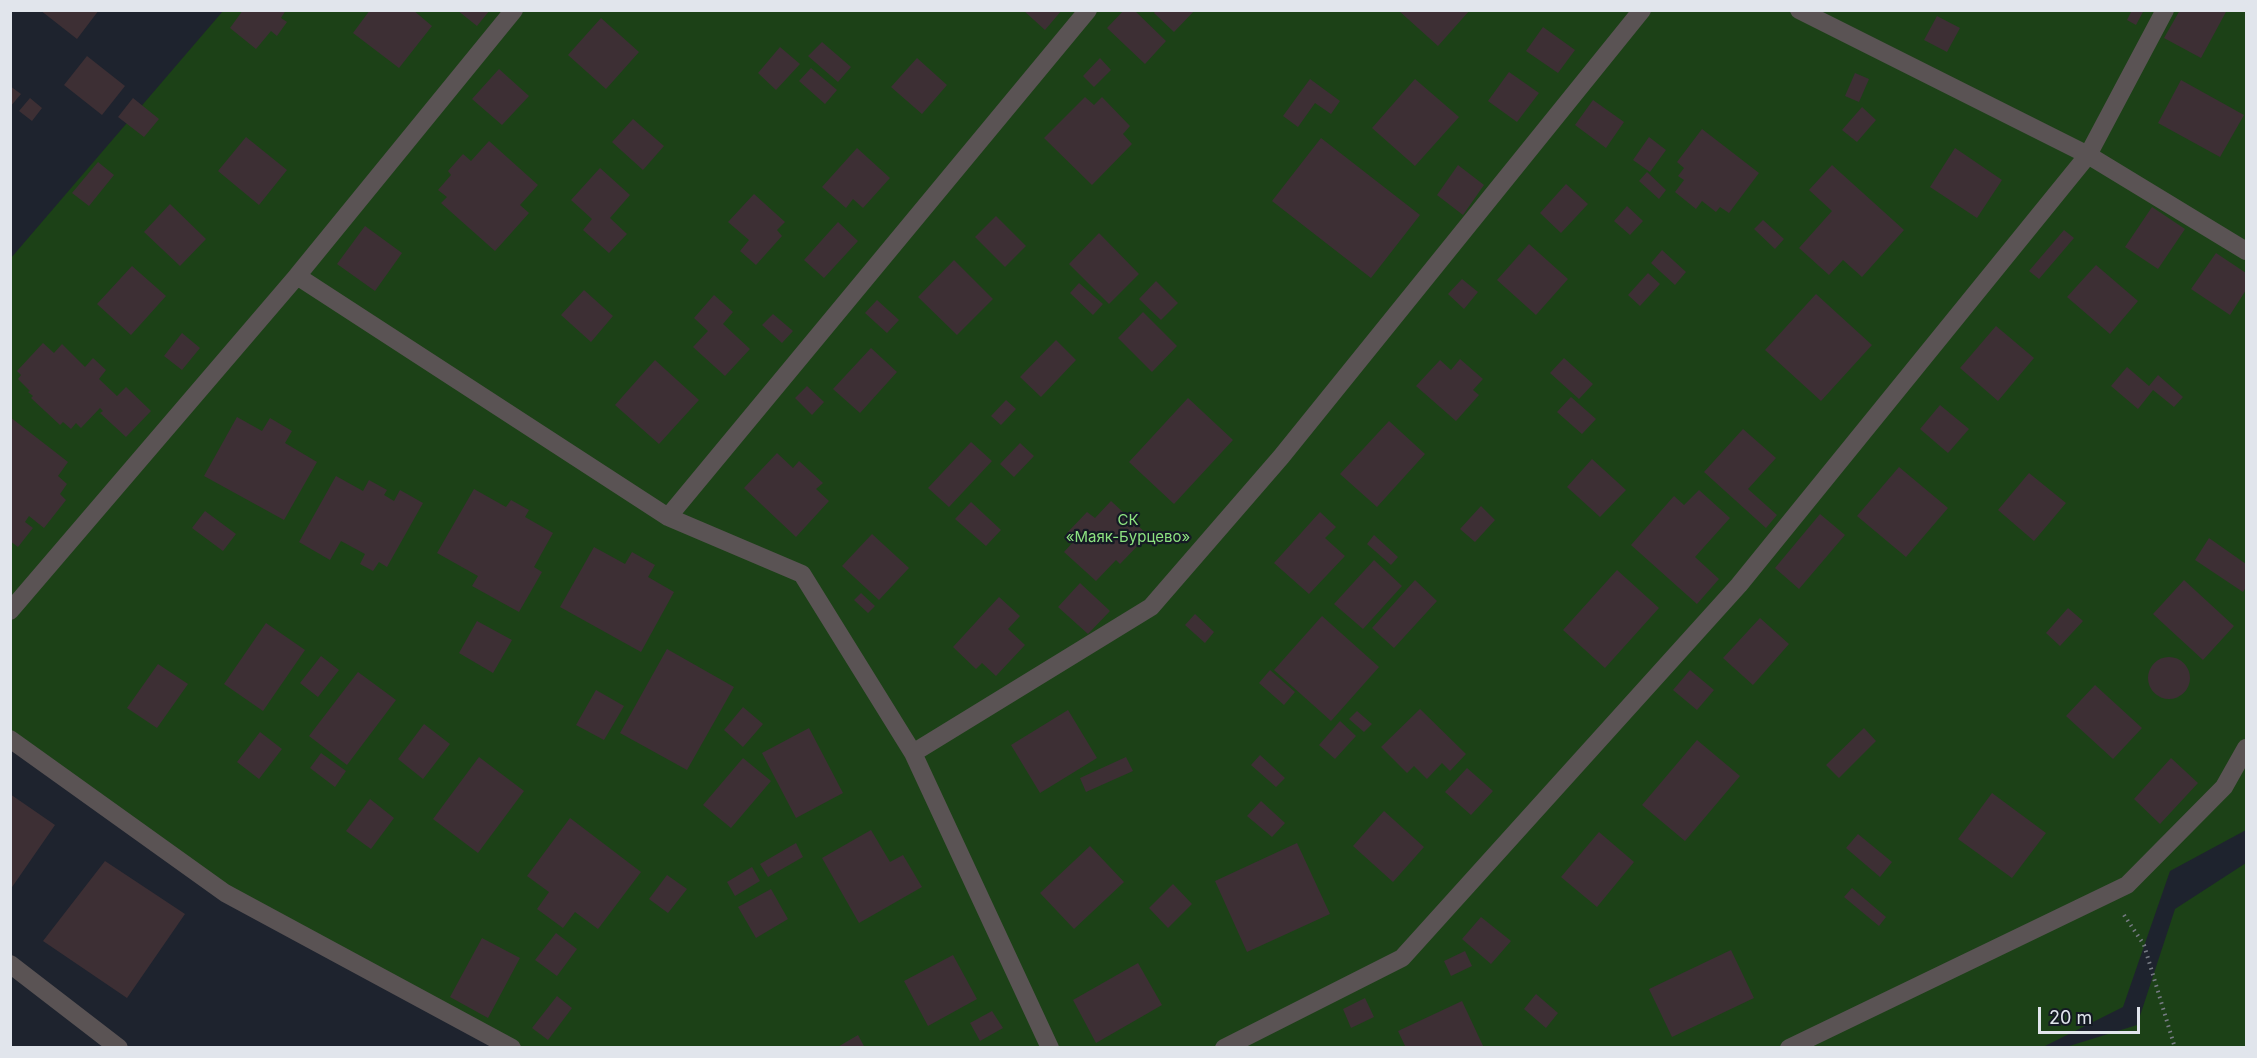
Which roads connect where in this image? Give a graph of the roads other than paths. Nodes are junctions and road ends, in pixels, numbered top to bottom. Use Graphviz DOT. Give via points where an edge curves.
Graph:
graph roads {
  1 [pos="514,10"];
  2 [pos="1088,10"];
  3 [pos="1642,10"];
  4 [pos="1799,10"];
  5 [pos="2165,10"];
  6 [pos="2088,155"];
  7 [pos="2247,251"];
  8 [pos="297,276"];
  9 [pos="668,517"];
  10 [pos="10,610"];
  11 [pos="10,740"];
  12 [pos="2247,748"];
  13 [pos="913,753"];
  14 [pos="10,964"];
  15 [pos="119,1047"];
  16 [pos="512,1047"];
  17 [pos="1050,1047"];
  18 [pos="1224,1047"];
  19 [pos="1789,1047"];
  1 -- 8 [label="street"];
  2 -- 9 [label="street"];
  3 -- 13 [label="street" via="1281,457 1151,607"];
  4 -- 6 [label="street"];
  5 -- 6 [label="street"];
  6 -- 7 [label="street"];
  6 -- 18 [label="street" via="1739,585 1402,958"];
  8 -- 9 [label="street"];
  8 -- 10 [label="street"];
  9 -- 13 [label="street" via="802,574"];
  11 -- 16 [label="street" via="225,893"];
  12 -- 19 [label="street" via="2224,787 2127,885"];
  13 -- 17 [label="street"];
  14 -- 15 [label="street"];
}
